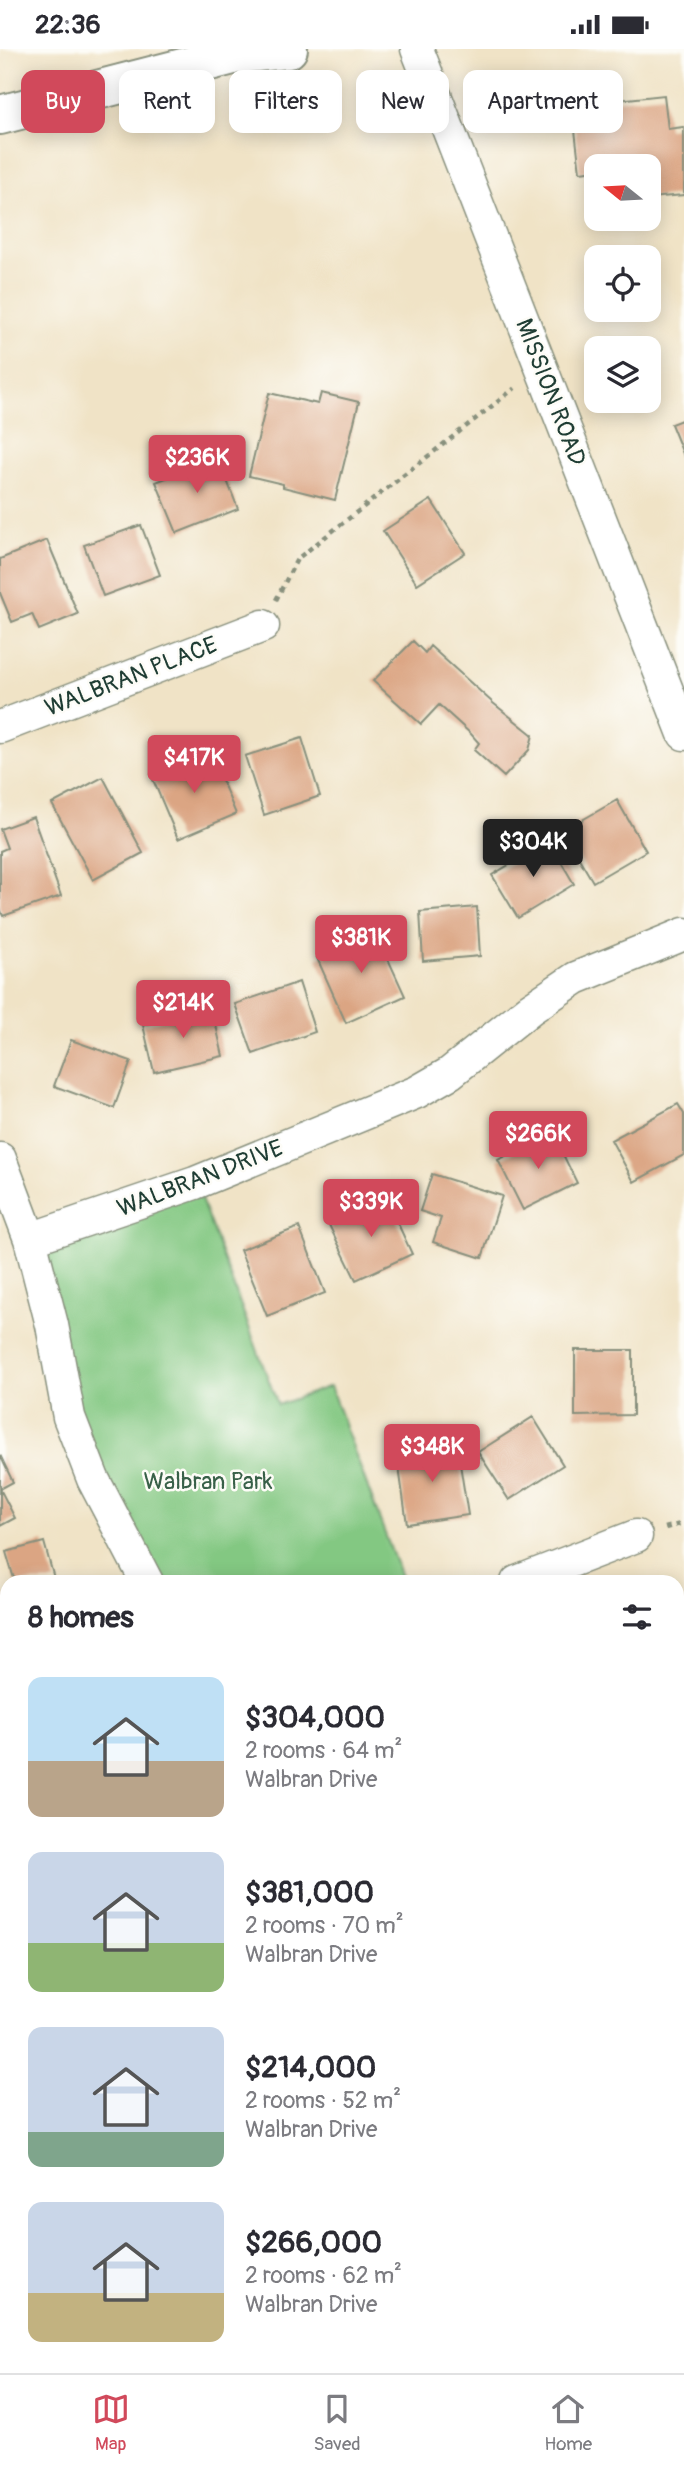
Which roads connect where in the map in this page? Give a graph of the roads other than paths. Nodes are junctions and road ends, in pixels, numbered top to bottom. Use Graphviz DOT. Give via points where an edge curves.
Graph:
graph roads {
  1 [pos="288,49"];
  2 [pos="418,49"];
  3 [pos="0,115"];
  4 [pos="263,626"];
  5 [pos="0,727"];
  6 [pos="684,734"];
  7 [pos="684,934"];
  8 [pos="0,1159"];
  9 [pos="30,1239"];
  10 [pos="636,1536"];
  11 [pos="143,1575"];
  12 [pos="535,1575"];
  1 -- 3 [label="main road" via="237,54"];
  2 -- 6 [label="street, MISSION ROAD"];
  4 -- 5 [label="street, WALBRAN PLACE"];
  7 -- 9 [label="street, WALBRAN DRIVE" via="576,978 450,1073 417,1092 195,1182"];
  8 -- 9 [label="street"];
  9 -- 11 [label="street" via="69,1417 93,1479"];
  10 -- 12 [label="street"];
}
